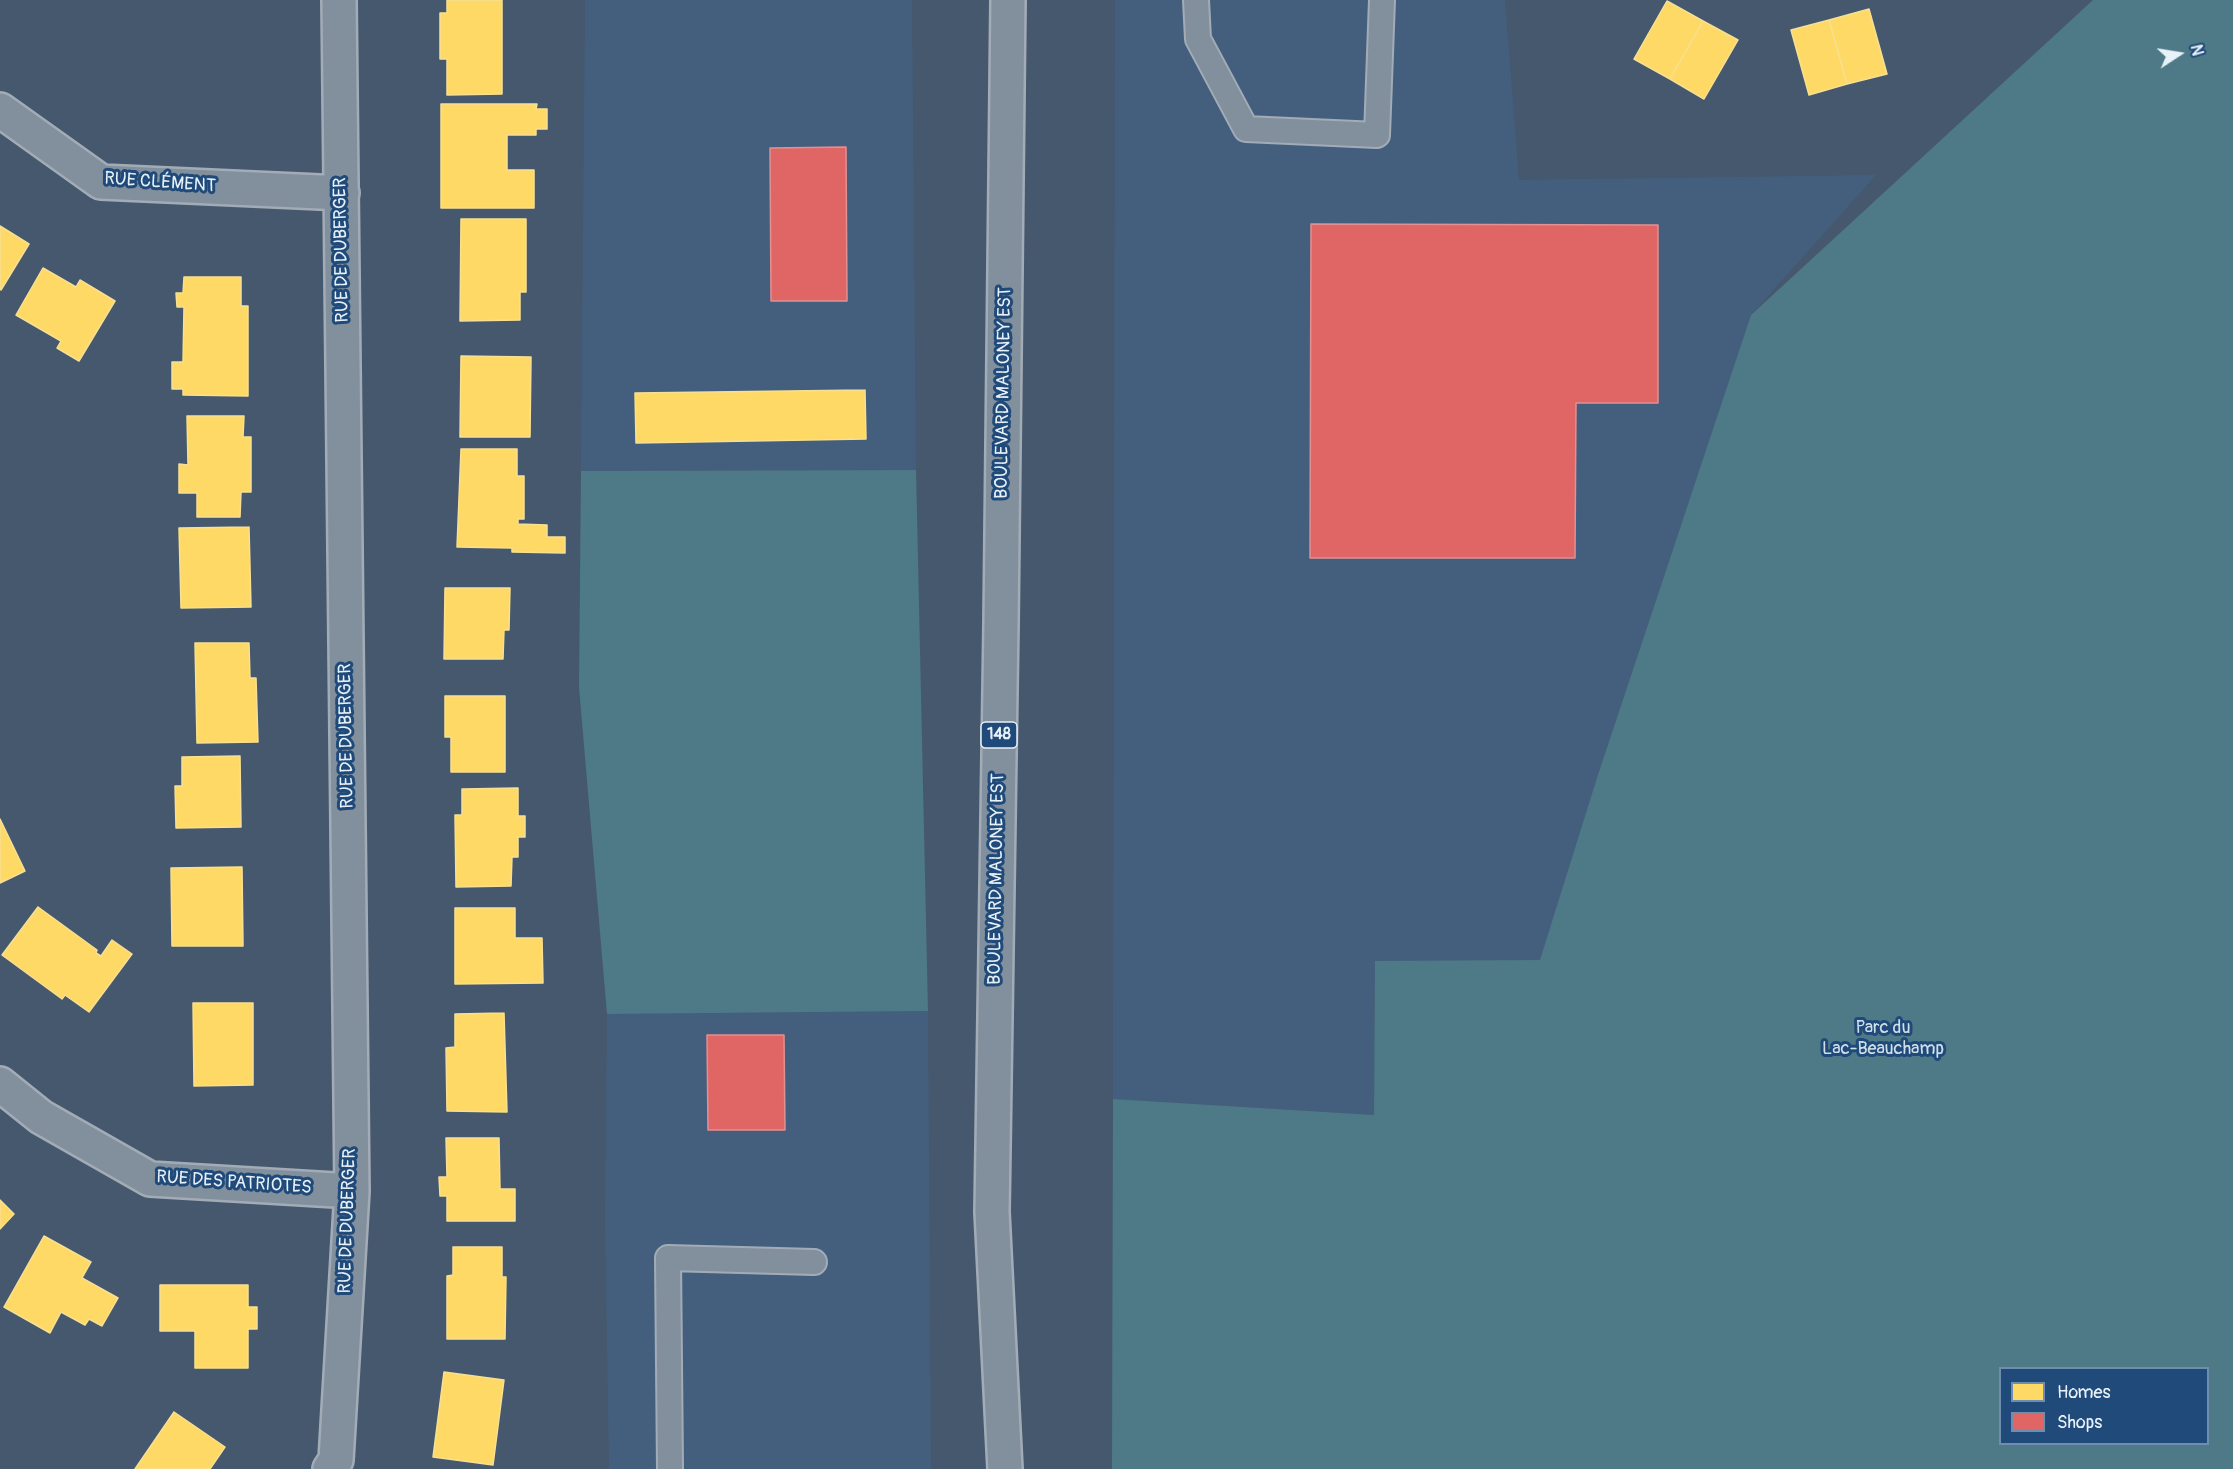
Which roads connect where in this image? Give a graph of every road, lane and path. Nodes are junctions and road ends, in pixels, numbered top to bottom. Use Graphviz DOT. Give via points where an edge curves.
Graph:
graph roads {
  1 [pos="339,0"];
  2 [pos="1008,0"];
  3 [pos="1196,0"];
  4 [pos="1382,0"];
  5 [pos="0,110"];
  6 [pos="342,193"];
  7 [pos="0,1084"];
  8 [pos="352,1191"];
  9 [pos="814,1262"];
  10 [pos="330,1469"];
  11 [pos="670,1469"];
  12 [pos="1005,1469"];
  1 -- 6 [label="street, RUE DE DUBERGER"];
  2 -- 12 [label="street, BOULEVARD MALONEY EST / 148" via="992,1212"];
  3 -- 4 [label="lane" via="1197,39 1246,129 1377,135"];
  5 -- 6 [label="street, RUE CLÉMENT" via="101,182"];
  6 -- 8 [label="street, RUE DE DUBERGER"];
  7 -- 8 [label="street, RUE DES PATRIOTES" via="41,1117 150,1179"];
  8 -- 10 [label="street, RUE DE DUBERGER" via="336,1460"];
  9 -- 11 [label="lane" via="668,1258"];
}
